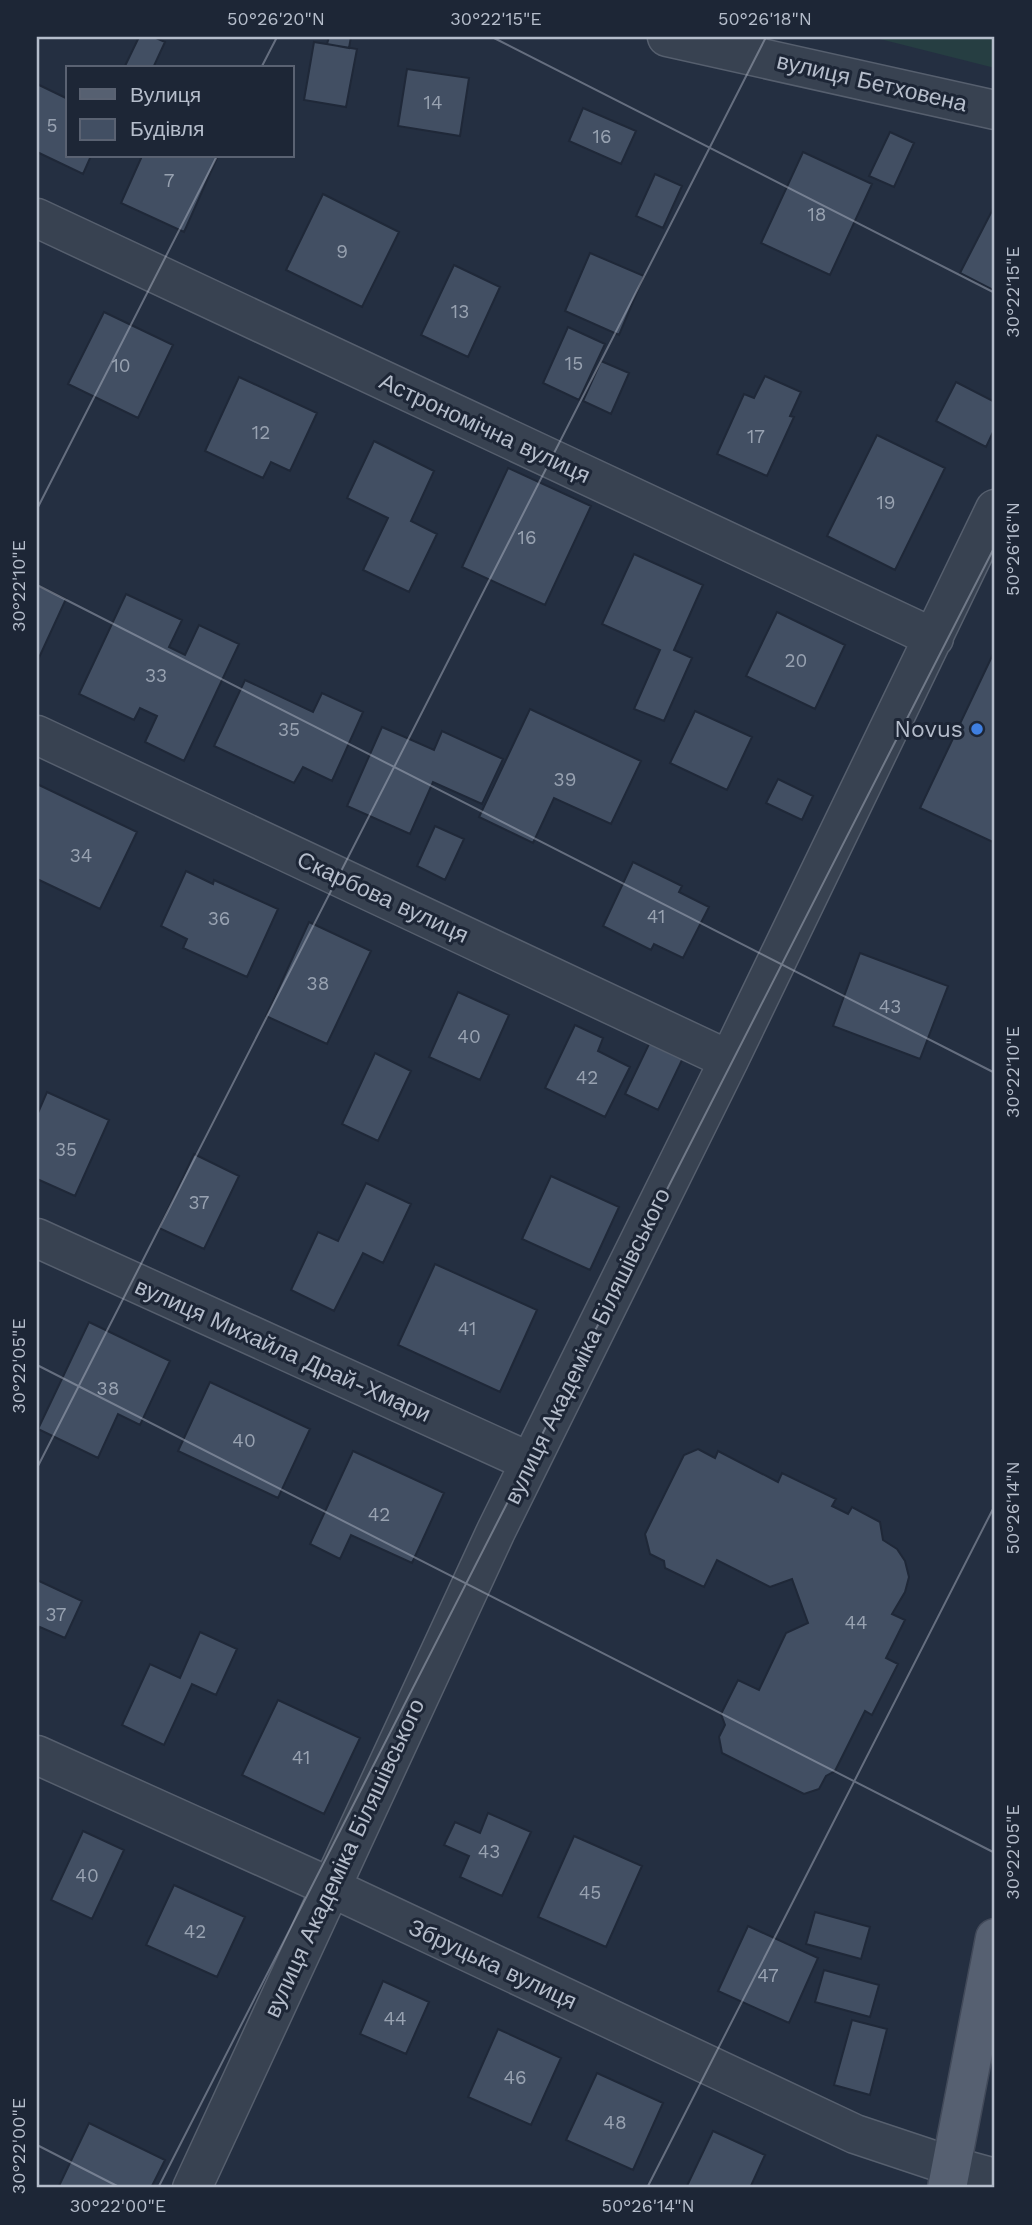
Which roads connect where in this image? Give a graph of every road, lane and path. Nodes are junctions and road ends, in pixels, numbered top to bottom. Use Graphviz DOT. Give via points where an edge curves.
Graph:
graph roads {
  1 [pos="667,37"];
  2 [pos="995,110"];
  3 [pos="37,218"];
  4 [pos="995,509"];
  5 [pos="934,638"];
  6 [pos="37,735"];
  7 [pos="729,1060"];
  8 [pos="37,1238"];
  9 [pos="530,1462"];
  10 [pos="37,1755"];
  11 [pos="330,1887"];
  12 [pos="995,1938"];
  13 [pos="949,2177"];
  14 [pos="995,2178"];
  15 [pos="192,2188"];
  1 -- 2 [label="street, вулиця Бетховена"];
  3 -- 5 [label="street, Астрономічна вулиця"];
  4 -- 5 [label="street, вулиця Академіка Біляшівського"];
  5 -- 7 [label="street, вулиця Академіка Біляшівського"];
  6 -- 7 [label="street, Скарбова вулиця"];
  7 -- 9 [label="street, вулиця Академіка Біляшівського"];
  8 -- 9 [label="street, вулиця Михайла Драй-Хмари"];
  9 -- 11 [label="street, вулиця Академіка Біляшівського"];
  10 -- 11 [label="street, Збруцька вулиця"];
  11 -- 13 [label="street, Збруцька вулиця"];
  11 -- 15 [label="street, вулиця Академіка Біляшівського"];
  12 -- 13 [label="main road"];
  13 -- 14 [label="street, Збруцька вулиця"];
}
